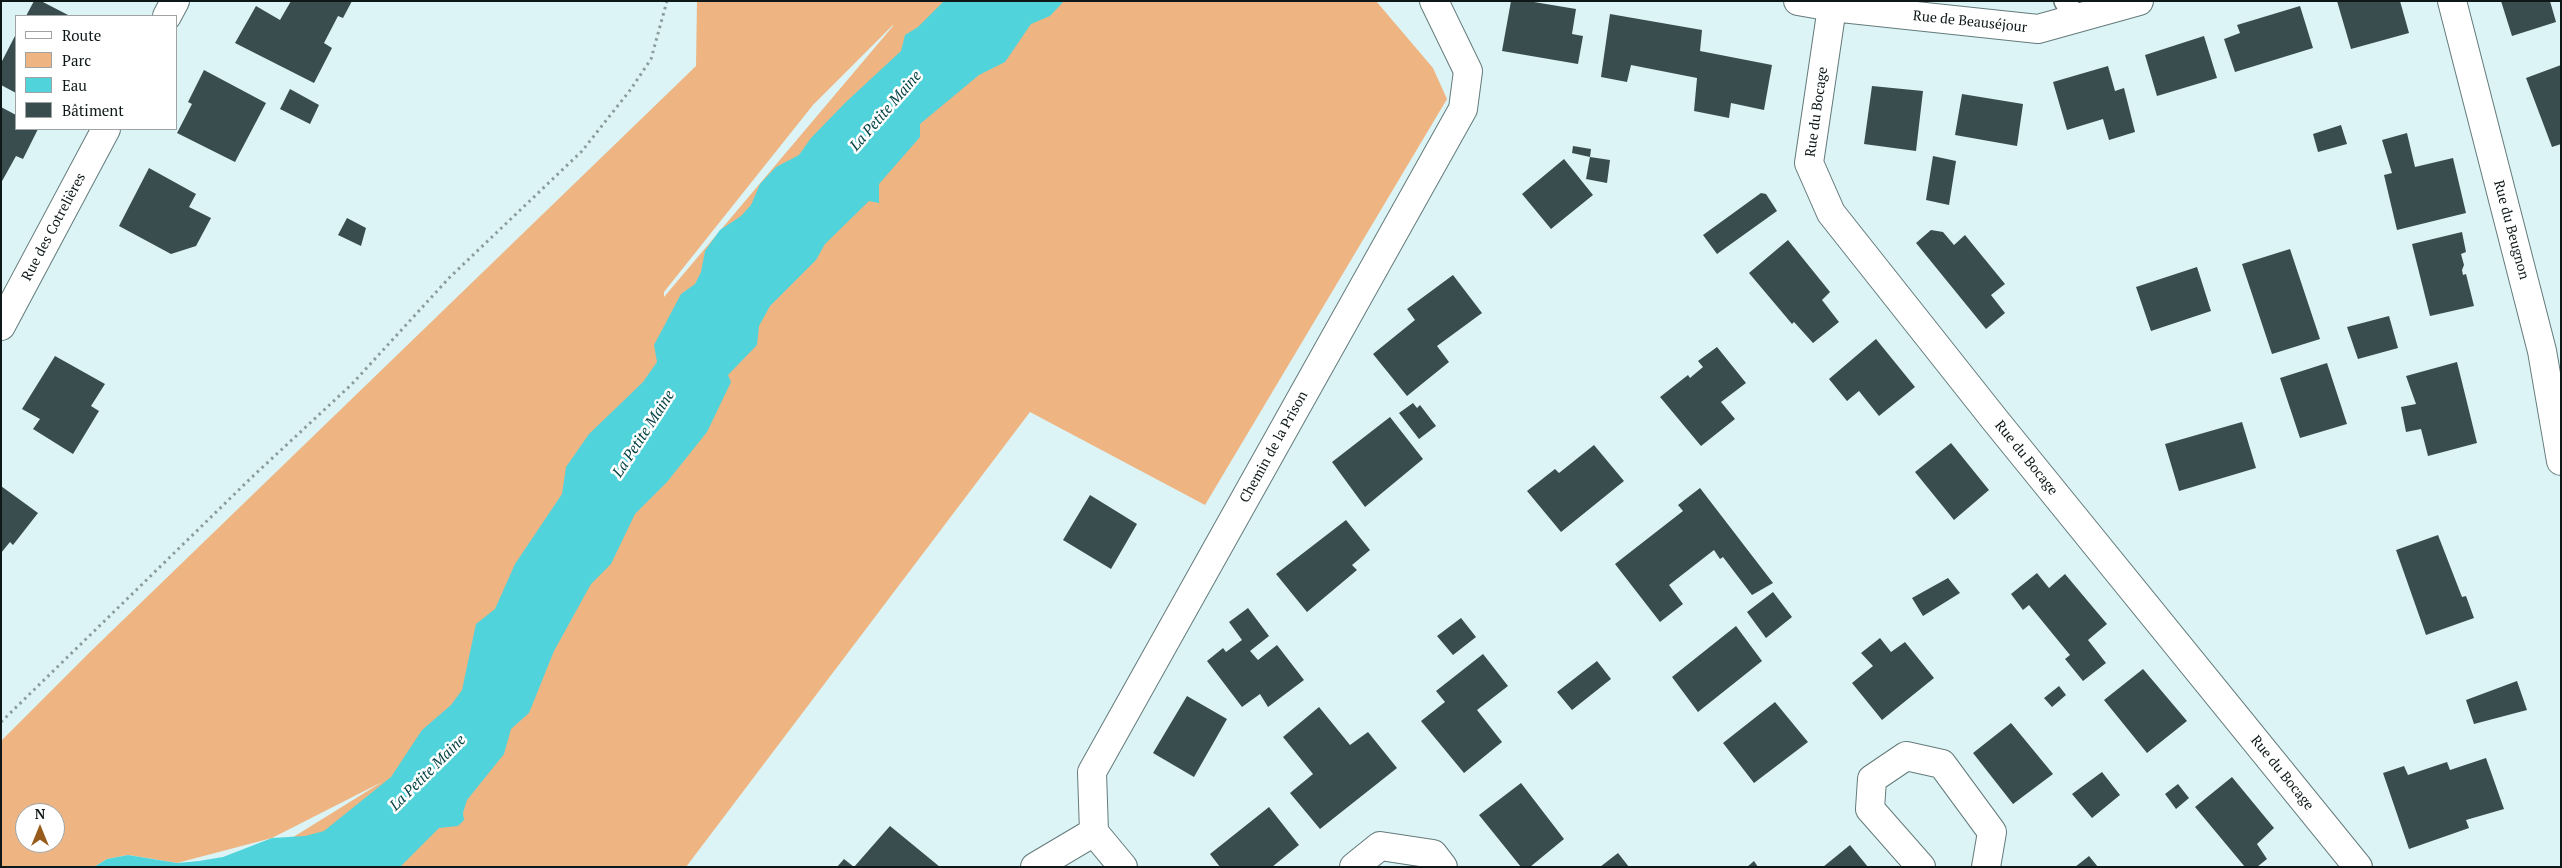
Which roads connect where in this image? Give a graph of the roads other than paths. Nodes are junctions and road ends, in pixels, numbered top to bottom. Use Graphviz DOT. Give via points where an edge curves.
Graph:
graph roads {
  1 [pos="175,1"];
  2 [pos="1434,1"];
  3 [pos="1798,1"];
  4 [pos="2139,1"];
  5 [pos="2452,1"];
  6 [pos="1834,4"];
  7 [pos="2070,10"];
  8 [pos="168,15"];
  9 [pos="105,130"];
  10 [pos="1,326"];
  11 [pos="2561,461"];
  12 [pos="1094,832"];
  13 [pos="1035,867"];
  14 [pos="1123,867"];
  15 [pos="1354,867"];
  16 [pos="1443,867"];
  17 [pos="1921,867"];
  18 [pos="1986,867"];
  19 [pos="2358,867"];
  1 -- 8 [label="street"];
  2 -- 12 [label="street, Chemin de la Prison" via="1468,71 1463,109 1092,772"];
  3 -- 6 [label="street, Rue de Beauséjour"];
  4 -- 7 [label="street, Rue de Beauséjour"];
  5 -- 11 [label="street, Rue du Beugnon" via="2542,351"];
  6 -- 7 [label="street, Rue de Beauséjour" via="2038,29"];
  6 -- 19 [label="street, Rue du Bocage" via="1809,164 1831,213"];
  9 -- 10 [label="street, Rue des Cotrelières"];
  12 -- 13 [label="street"];
  12 -- 14 [label="street"];
  15 -- 16 [label="street" via="1380,846 1433,854"];
  17 -- 18 [label="street" via="1870,808 1872,779 1906,756 1942,764 1992,832"];
}
